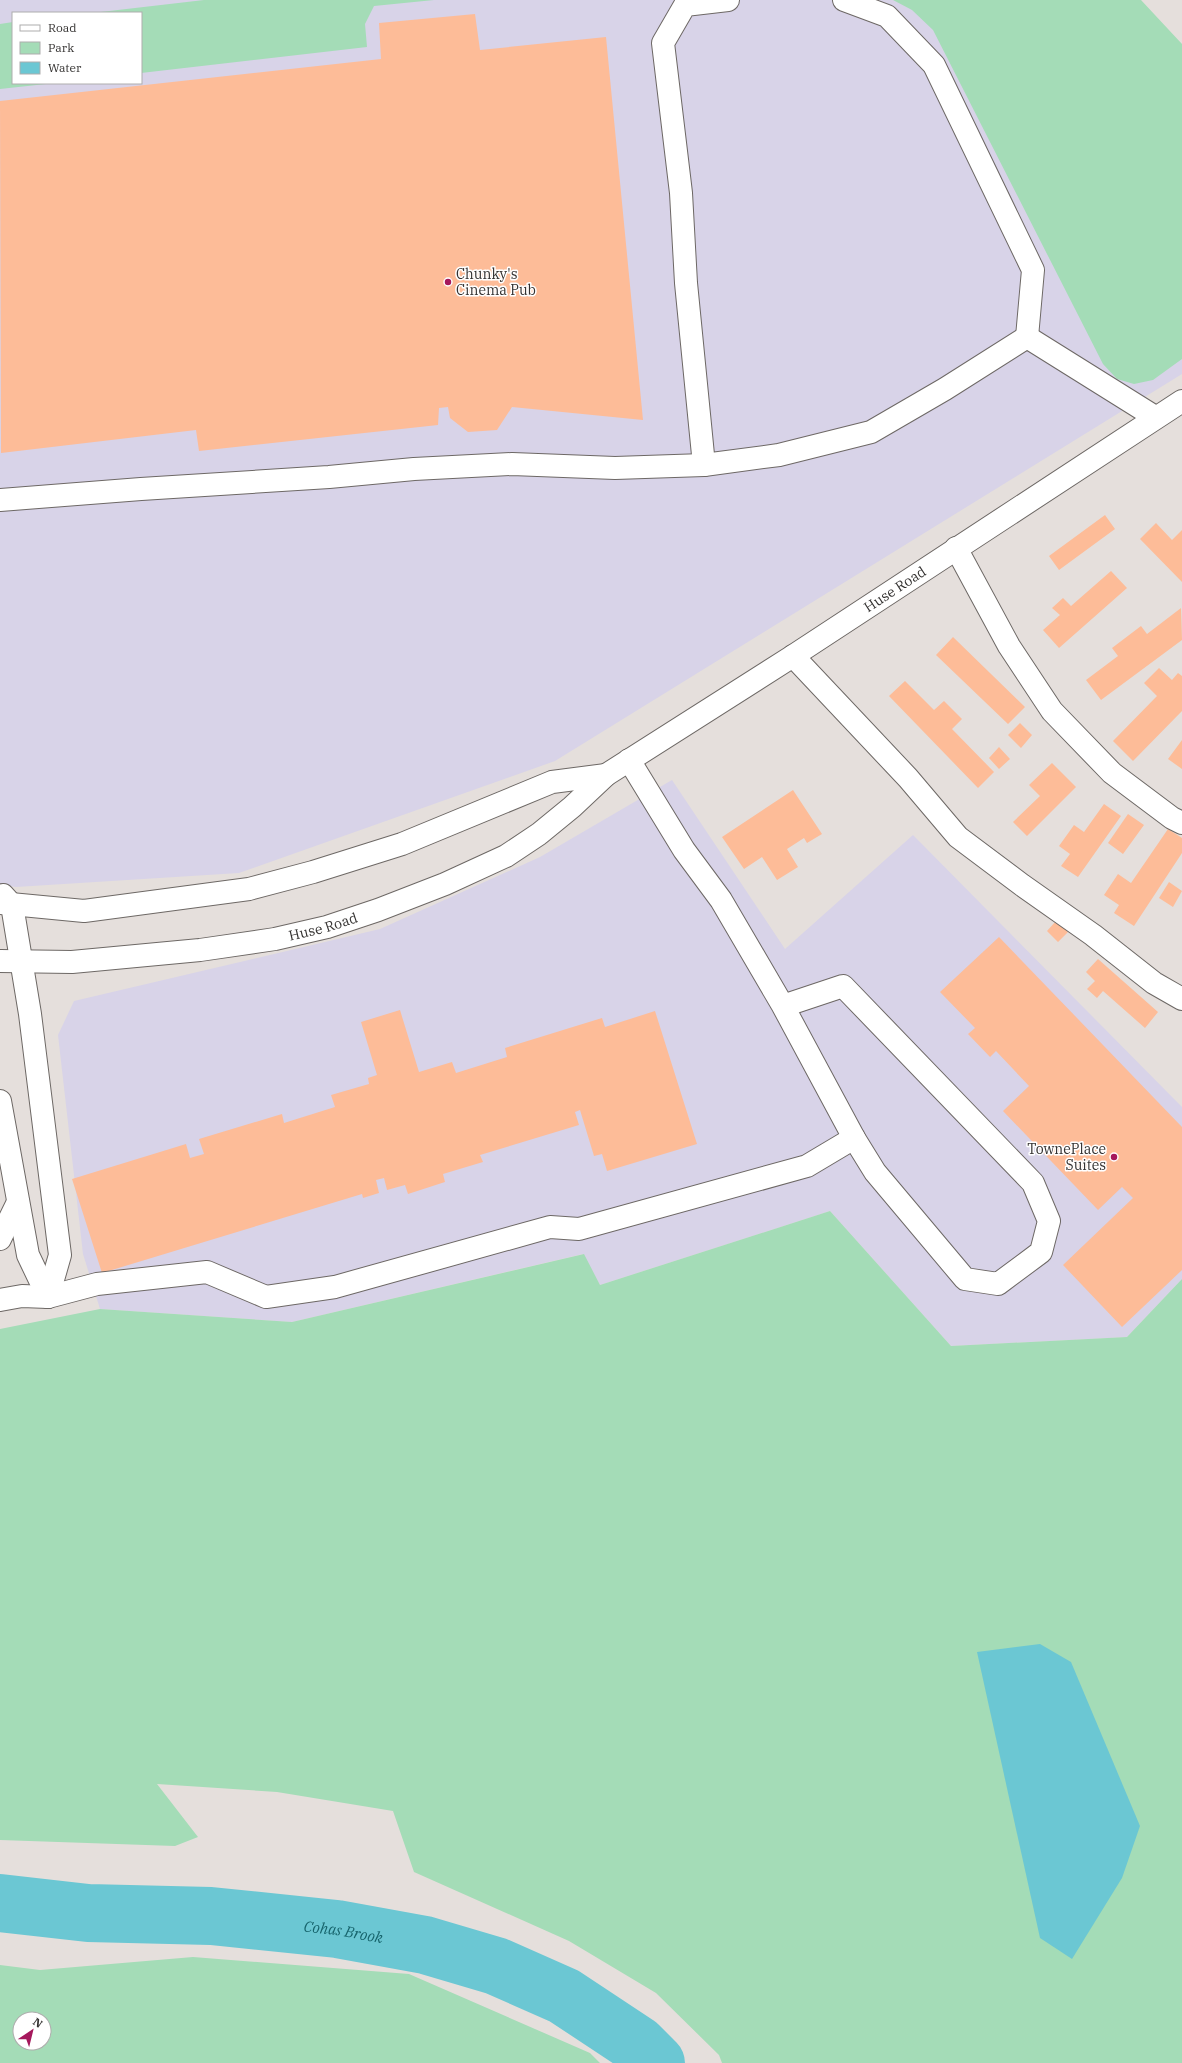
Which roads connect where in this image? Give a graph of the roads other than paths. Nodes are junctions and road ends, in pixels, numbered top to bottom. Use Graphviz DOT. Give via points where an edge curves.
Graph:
graph roads {
  1 [pos="728,0"];
  2 [pos="844,0"];
  3 [pos="1027,337"];
  4 [pos="1182,401"];
  5 [pos="1155,417"];
  6 [pos="704,465"];
  7 [pos="0,500"];
  8 [pos="956,548"];
  9 [pos="793,656"];
  10 [pos="629,760"];
  11 [pos="606,774"];
  12 [pos="1182,823"];
  13 [pos="4,900"];
  14 [pos="10,961"];
  15 [pos="1182,999"];
  16 [pos="782,1006"];
  17 [pos="0,1101"];
  18 [pos="854,1138"];
  19 [pos="18,1202"];
  20 [pos="0,1239"];
  21 [pos="48,1297"];
  22 [pos="0,1300"];
  1 -- 6 [label="street" via="685,5 663,43 681,193 686,283"];
  2 -- 3 [label="street" via="887,16 934,65 1033,270"];
  3 -- 5 [label="street"];
  3 -- 6 [label="street" via="871,432 779,455"];
  4 -- 5 [label="street, Huse Road"];
  5 -- 8 [label="street, Huse Road"];
  6 -- 7 [label="street" via="616,468 512,464 414,468 329,477"];
  8 -- 9 [label="street, Huse Road"];
  8 -- 12 [label="street" via="1009,646 1052,711 1112,773"];
  9 -- 10 [label="street, Huse Road"];
  9 -- 15 [label="street" via="908,778 958,837 1093,935 1154,983"];
  10 -- 11 [label="street, Huse Road"];
  10 -- 16 [label="street" via="684,850 721,900"];
  11 -- 13 [label="street, Huse Road" via="552,782 402,844 249,889 84,911"];
  11 -- 14 [label="street, Huse Road" via="572,807 539,834 506,856 445,884 327,927 275,939 200,950 72,962"];
  13 -- 14 [label="street"];
  14 -- 21 [label="street" via="30,1014 60,1255"];
  16 -- 18 [label="street"];
  16 -- 18 [label="street" via="843,986 1033,1183 1048,1221 1041,1252 998,1284 965,1279 875,1172"];
  17 -- 19 [label="street"];
  18 -- 21 [label="street" via="807,1166 580,1229 550,1228 335,1287 266,1297 207,1272 97,1284"];
  19 -- 20 [label="street"];
  19 -- 21 [label="street" via="28,1255"];
  21 -- 22 [label="street" via="22,1296"];
}
